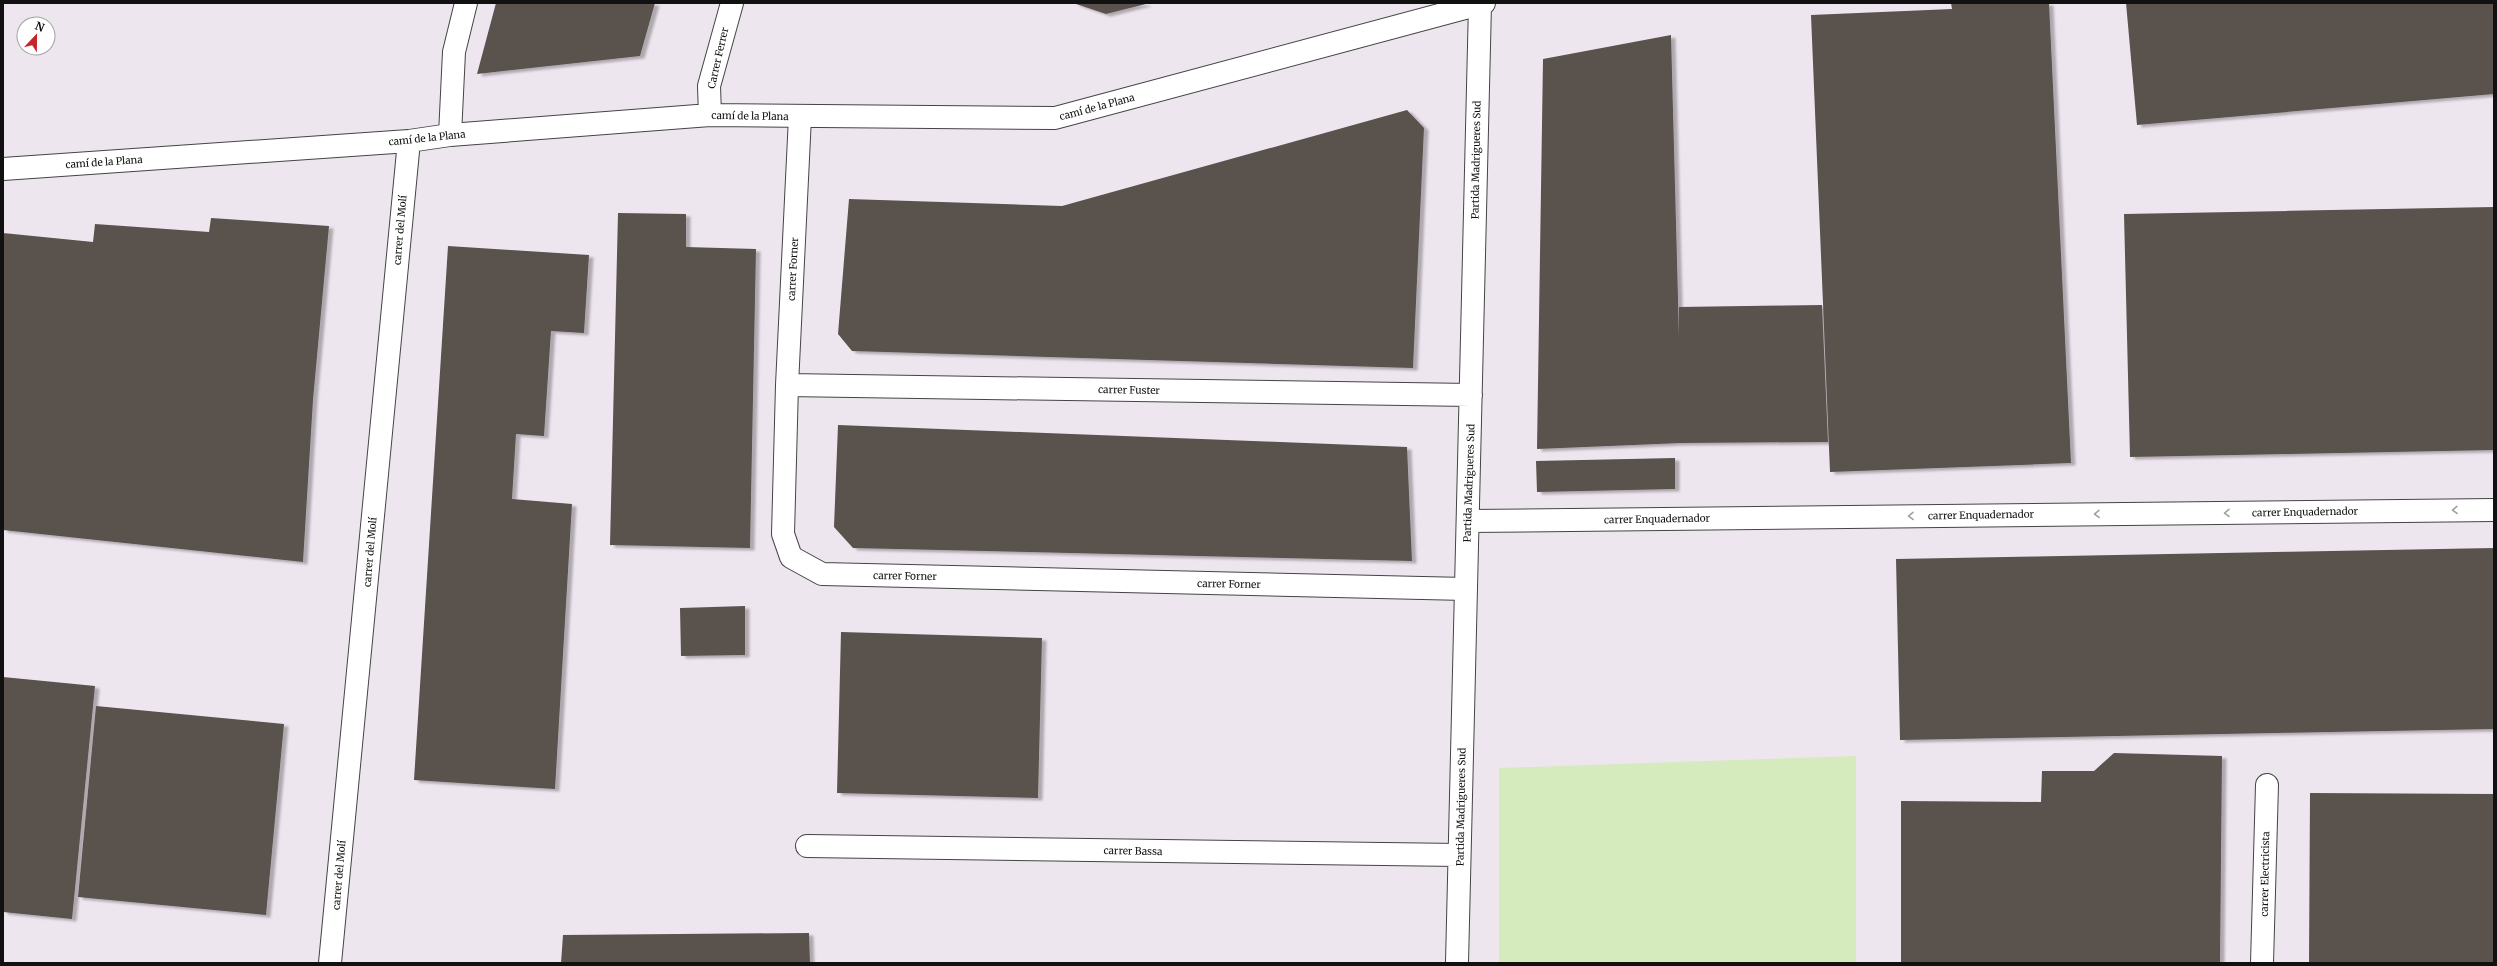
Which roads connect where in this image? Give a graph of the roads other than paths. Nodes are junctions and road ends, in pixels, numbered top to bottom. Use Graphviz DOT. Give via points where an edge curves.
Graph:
graph roads {
  1 [pos="466,3"];
  2 [pos="732,3"];
  3 [pos="1482,4"];
  4 [pos="710,115"];
  5 [pos="800,117"];
  6 [pos="450,135"];
  7 [pos="409,141"];
  8 [pos="3,169"];
  9 [pos="787,385"];
  10 [pos="1471,395"];
  11 [pos="2494,510"];
  12 [pos="1468,521"];
  13 [pos="1466,590"];
  14 [pos="2267,785"];
  15 [pos="807,846"];
  16 [pos="1459,855"];
  17 [pos="330,963"];
  18 [pos="1457,963"];
  19 [pos="2262,963"];
  1 -- 6 [label="street" via="454,52"];
  2 -- 4 [label="street, Carrer Ferrer" via="709,86"];
  3 -- 5 [label="street, camí de la Plana" via="1055,118"];
  3 -- 10 [label="street, Partida Madrigueres Sud"];
  4 -- 5 [label="street, camí de la Plana"];
  4 -- 6 [label="street, camí de la Plana"];
  5 -- 9 [label="street, carrer Forner"];
  6 -- 7 [label="street, camí de la Plana"];
  7 -- 8 [label="street, camí de la Plana"];
  7 -- 17 [label="street, carrer del Molí"];
  9 -- 10 [label="street, carrer Fuster"];
  9 -- 13 [label="street, carrer Forner" via="783,534 791,557 822,574"];
  10 -- 12 [label="street, Partida Madrigueres Sud"];
  11 -- 12 [label="street, carrer Enquadernador, one-way"];
  12 -- 13 [label="street, Partida Madrigueres Sud"];
  13 -- 16 [label="street, Partida Madrigueres Sud"];
  14 -- 19 [label="street, carrer Electricista"];
  15 -- 16 [label="street, carrer Bassa"];
  16 -- 18 [label="street, Partida Madrigueres Sud"];
}
